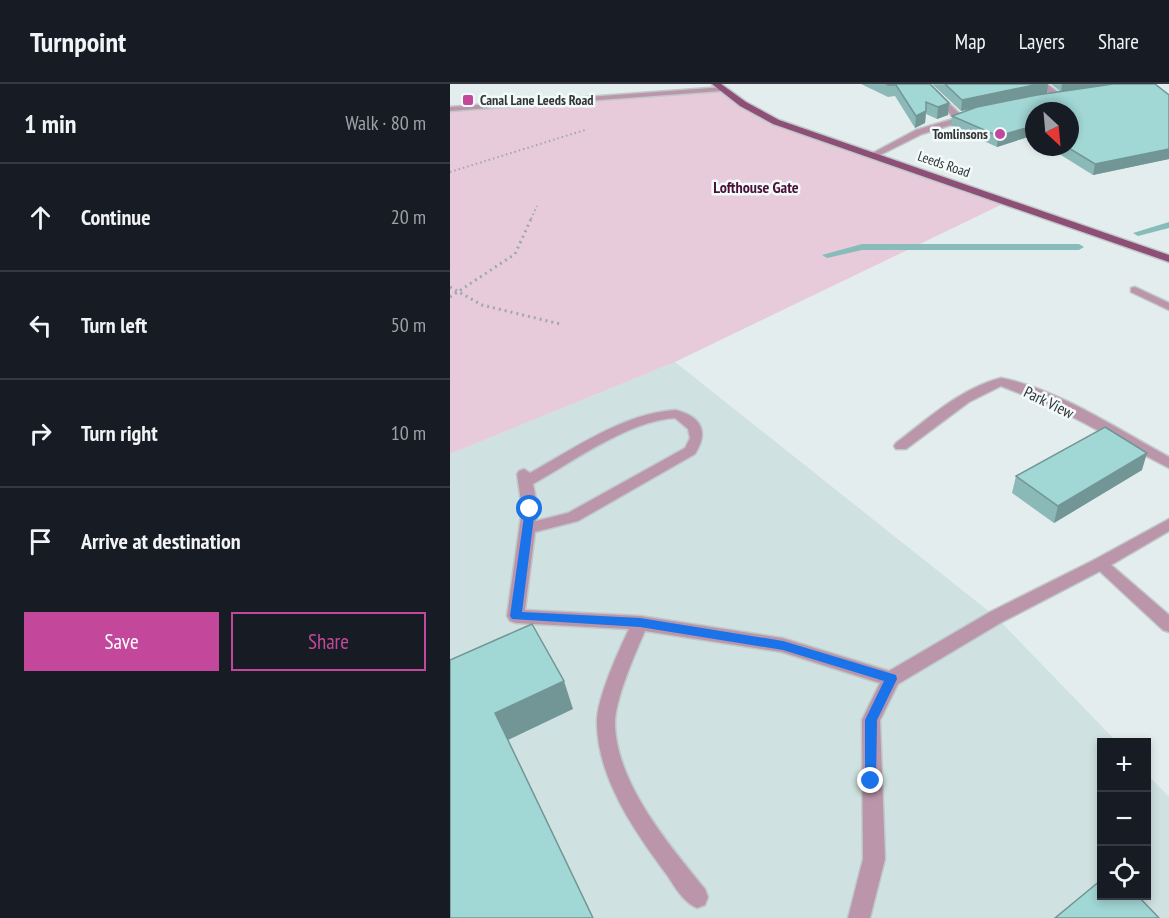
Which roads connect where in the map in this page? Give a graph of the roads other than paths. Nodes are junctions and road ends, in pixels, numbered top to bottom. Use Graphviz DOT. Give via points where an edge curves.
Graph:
graph roads {
  1 [pos="925,84"];
  2 [pos="1042,84"];
  3 [pos="718,87"];
  4 [pos="1071,96"];
  5 [pos="450,109"];
  6 [pos="980,113"];
  7 [pos="959,118"];
  8 [pos="873,155"];
  9 [pos="1169,259"];
  10 [pos="1135,290"];
  11 [pos="1169,307"];
  12 [pos="901,446"];
  13 [pos="1169,464"];
  14 [pos="1169,524"];
  15 [pos="528,528"];
  16 [pos="1100,564"];
  17 [pos="640,622"];
  18 [pos="1169,625"];
  19 [pos="891,679"];
  20 [pos="697,897"];
  21 [pos="859,918"];
  1 -- 7 [label="street"];
  2 -- 4 [label="street" via="1055,98"];
  3 -- 5 [label="street"];
  3 -- 8 [label="main road, Leeds Road" via="776,122"];
  6 -- 7 [label="street"];
  7 -- 8 [label="street"];
  8 -- 9 [label="main road, Leeds Road"];
  10 -- 11 [label="street"];
  12 -- 13 [label="street, Park View" via="977,391 1001,382 1028,389"];
  14 -- 16 [label="street"];
  15 -- 15 [label="street" via="530,509 525,478 642,420 679,414 695,427 698,438 690,451 573,516"];
  15 -- 17 [label="street" via="516,616"];
  16 -- 18 [label="street"];
  16 -- 19 [label="street" via="996,617"];
  17 -- 19 [label="street" via="783,645"];
  17 -- 20 [label="street" via="617,674 606,722 613,759 632,802 662,852"];
  19 -- 21 [label="street" via="871,720 874,859"];
}
